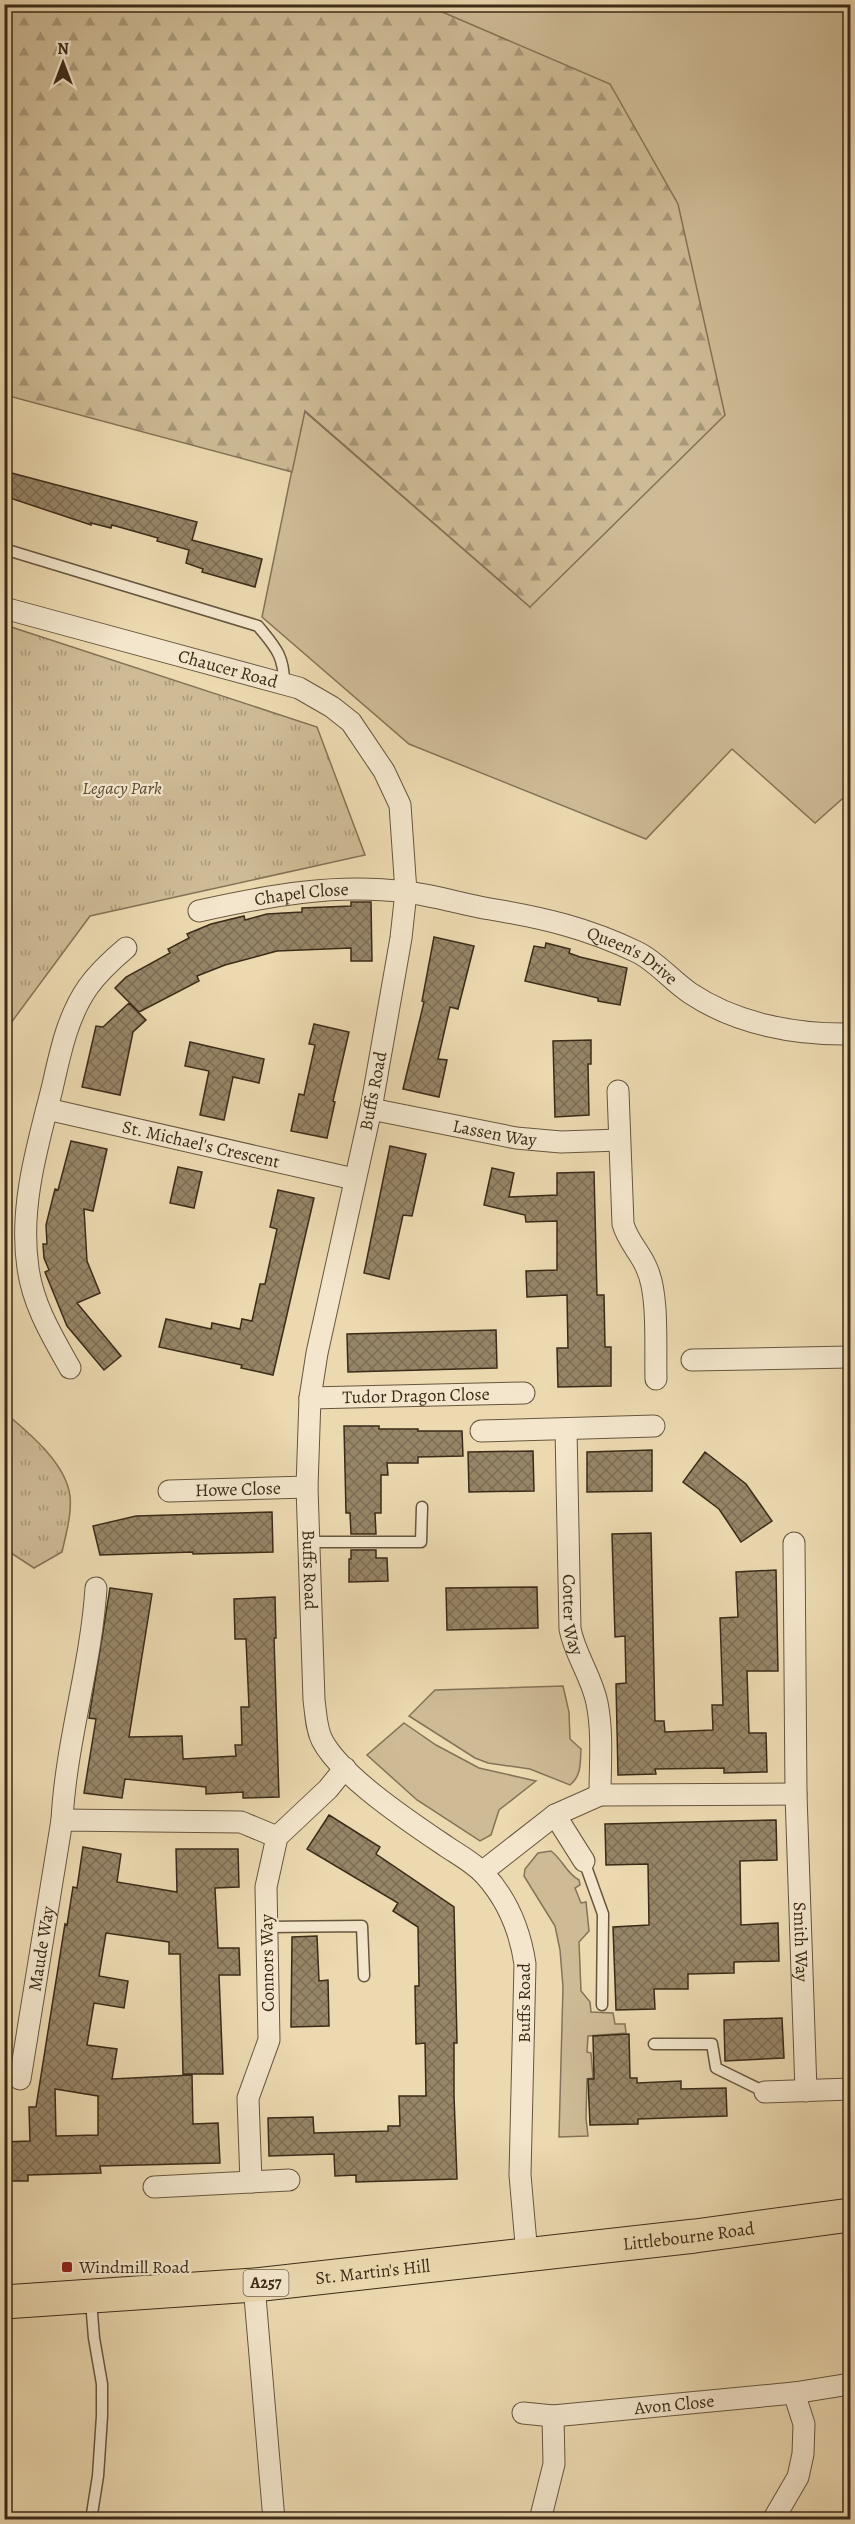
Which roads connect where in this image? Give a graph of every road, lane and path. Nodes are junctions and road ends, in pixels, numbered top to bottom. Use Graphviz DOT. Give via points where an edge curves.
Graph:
graph roads {
  1 [pos="4,549"];
  2 [pos="4,608"];
  3 [pos="284,682"];
  4 [pos="400,805"];
  5 [pos="406,892"];
  6 [pos="198,911"];
  7 [pos="126,948"];
  8 [pos="850,1034"];
  9 [pos="618,1091"];
  10 [pos="47,1109"];
  11 [pos="370,1109"];
  12 [pos="619,1140"];
  13 [pos="354,1179"];
  14 [pos="850,1357"];
  15 [pos="692,1360"];
  16 [pos="70,1368"];
  17 [pos="656,1379"];
  18 [pos="524,1393"];
  19 [pos="310,1398"];
  20 [pos="654,1426"];
  21 [pos="566,1429"];
  22 [pos="481,1431"];
  23 [pos="307,1487"];
  24 [pos="169,1491"];
  25 [pos="422,1507"];
  26 [pos="309,1542"];
  27 [pos="794,1543"];
  28 [pos="96,1588"];
  29 [pos="345,1768"];
  30 [pos="796,1794"];
  31 [pos="600,1795"];
  32 [pos="555,1815"];
  33 [pos="63,1820"];
  34 [pos="278,1837"];
  35 [pos="584,1861"];
  36 [pos="482,1872"];
  37 [pos="267,1927"];
  38 [pos="364,1976"];
  39 [pos="602,2005"];
  40 [pos="654,2044"];
  41 [pos="20,2079"];
  42 [pos="850,2090"];
  43 [pos="765,2091"];
  44 [pos="806,2091"];
  45 [pos="289,2180"];
  46 [pos="251,2182"];
  47 [pos="154,2187"];
  48 [pos="850,2215"];
  49 [pos="526,2255"];
  50 [pos="254,2285"];
  51 [pos="91,2295"];
  52 [pos="4,2302"];
  53 [pos="850,2384"];
  54 [pos="794,2393"];
  55 [pos="523,2413"];
  56 [pos="553,2416"];
  57 [pos="91,2520"];
  58 [pos="274,2520"];
  59 [pos="540,2520"];
  60 [pos="773,2520"];
  1 -- 3 [label="lane" via="258,626 284,664"];
  2 -- 3 [label="street, Chaucer Road"];
  3 -- 4 [label="street, Chaucer Road" via="332,707 351,722 384,771"];
  4 -- 5 [label="street, Buffs Road"];
  5 -- 6 [label="street, Chapel Close" via="301,891"];
  5 -- 8 [label="street, Queen's Drive" via="543,918 602,935 643,955 704,1003 729,1014 795,1031"];
  5 -- 11 [label="street, Buffs Road"];
  7 -- 10 [label="street" via="88,986 74,1013"];
  9 -- 12 [label="street"];
  10 -- 13 [label="street, St. Michael's Crescent"];
  10 -- 16 [label="street" via="31,1176 27,1267 45,1323"];
  11 -- 12 [label="street, Lassen Way" via="516,1138 561,1142"];
  11 -- 13 [label="street, Buffs Road"];
  12 -- 17 [label="street" via="623,1224 627,1239 647,1267 652,1286"];
  13 -- 19 [label="street, Buffs Road"];
  14 -- 15 [label="street"];
  18 -- 19 [label="street, Tudor Dragon Close"];
  19 -- 23 [label="street, Buffs Road"];
  20 -- 21 [label="street"];
  21 -- 22 [label="street"];
  21 -- 31 [label="street, Cotter Way" via="570,1629 597,1702"];
  23 -- 24 [label="street, Howe Close"];
  23 -- 26 [label="street, Buffs Road"];
  25 -- 26 [label="lane" via="421,1542"];
  26 -- 29 [label="street, Buffs Road" via="317,1723 323,1742"];
  27 -- 30 [label="street, Smith Way"];
  28 -- 33 [label="street, Maude Way" via="64,1788"];
  29 -- 34 [label="street"];
  29 -- 36 [label="street, Buffs Road" via="375,1795"];
  30 -- 31 [label="street"];
  30 -- 44 [label="street, Smith Way"];
  31 -- 32 [label="street"];
  32 -- 35 [label="street"];
  32 -- 36 [label="street"];
  33 -- 34 [label="street" via="241,1822"];
  33 -- 41 [label="street, Maude Way"];
  34 -- 37 [label="street, Connors Way" via="266,1887"];
  35 -- 39 [label="lane" via="603,1914"];
  36 -- 49 [label="street, Buffs Road" via="503,1898 517,1930 525,1964 520,2175"];
  37 -- 38 [label="lane" via="362,1926"];
  37 -- 46 [label="street, Connors Way" via="269,2040 248,2098"];
  40 -- 43 [label="lane" via="712,2044 716,2068"];
  42 -- 44 [label="street"];
  43 -- 44 [label="street"];
  45 -- 46 [label="street"];
  46 -- 47 [label="street"];
  48 -- 49 [label="main road, Littlebourne Road / A257"];
  49 -- 50 [label="main road, St. Martin's Hill / A257"];
  50 -- 51 [label="main road, St. Martin's Hill / A257"];
  50 -- 58 [label="street"];
  51 -- 52 [label="main road, St. Martin's Hill / A257"];
  51 -- 57 [label="lane" via="102,2384 98,2476"];
  53 -- 54 [label="street, Avon Close"];
  54 -- 56 [label="street, Avon Close"];
  54 -- 60 [label="street" via="804,2424 803,2454 798,2477"];
  55 -- 56 [label="street, Avon Close"];
  56 -- 59 [label="street" via="554,2464"];
}
